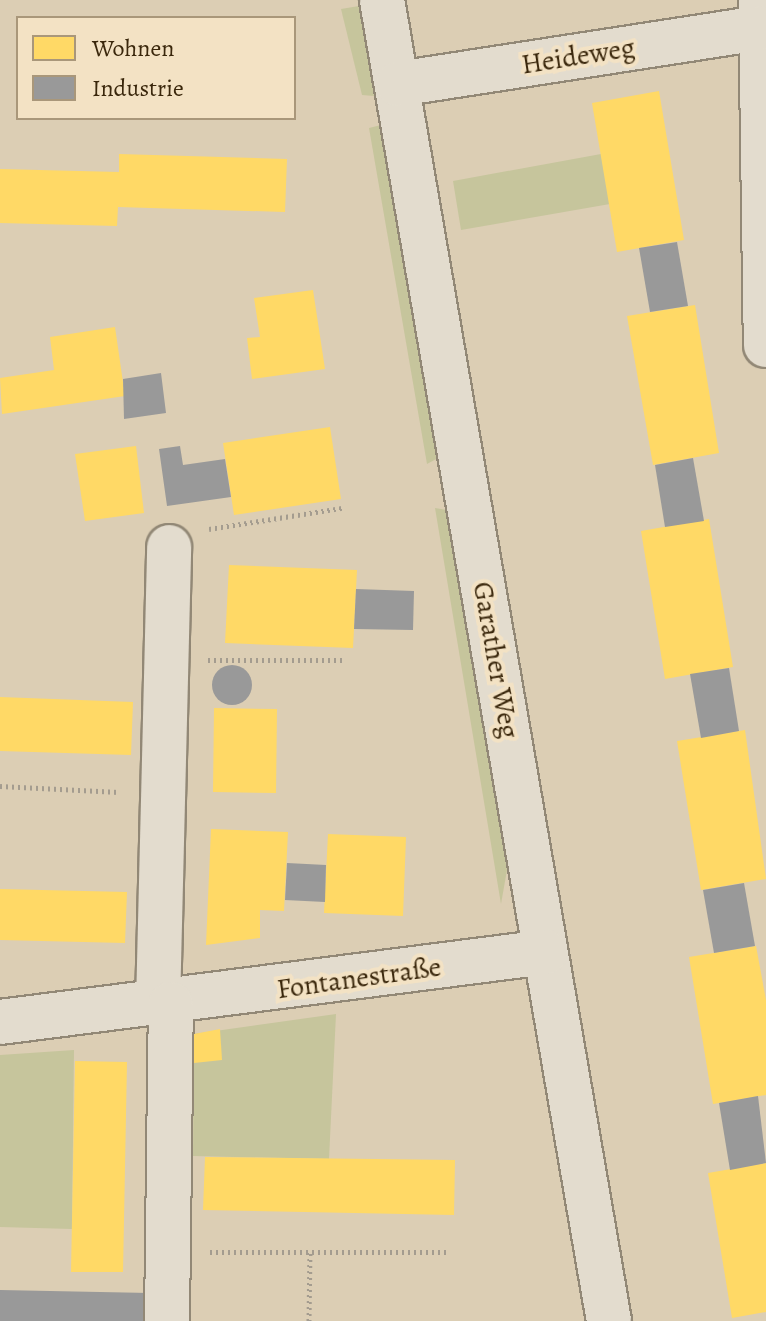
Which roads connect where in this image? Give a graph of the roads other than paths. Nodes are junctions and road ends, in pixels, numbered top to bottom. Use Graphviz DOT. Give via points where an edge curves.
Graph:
graph roads {
  1 [pos="382,0"];
  2 [pos="760,14"];
  3 [pos="398,84"];
  4 [pos="766,345"];
  5 [pos="169,547"];
  6 [pos="546,952"];
  7 [pos="165,1004"];
  8 [pos="0,1022"];
  9 [pos="167,1321"];
  10 [pos="609,1321"];
  1 -- 3 [label="street, Garather Weg"];
  2 -- 3 [label="street, Heideweg"];
  2 -- 4 [label="street, Heideweg"];
  3 -- 6 [label="street, Garather Weg"];
  5 -- 7 [label="street"];
  6 -- 7 [label="street, Fontanestraße"];
  6 -- 10 [label="street, Garather Weg"];
  7 -- 8 [label="street, Fontanestraße"];
  7 -- 9 [label="street"];
}
